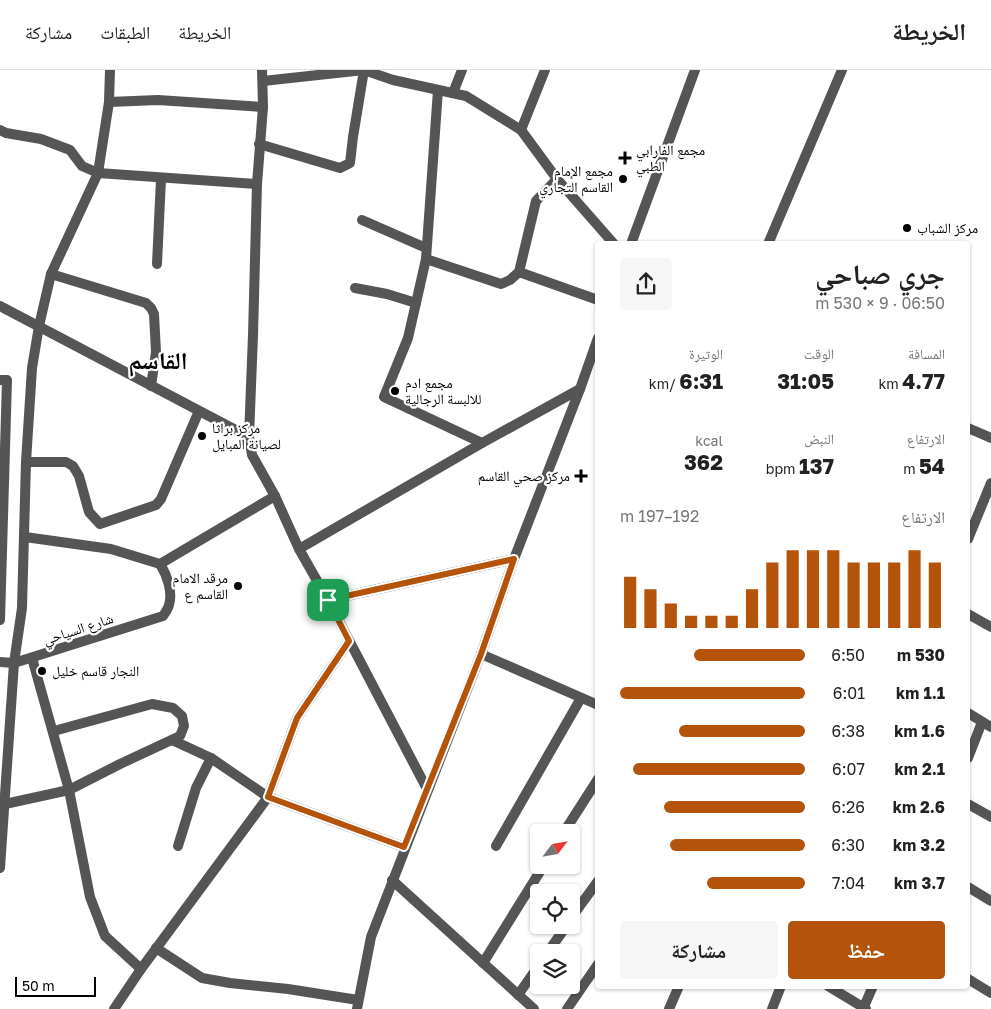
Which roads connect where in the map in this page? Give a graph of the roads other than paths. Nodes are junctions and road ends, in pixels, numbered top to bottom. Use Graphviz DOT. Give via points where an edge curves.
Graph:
graph roads {
  1 [pos="110,70"];
  2 [pos="262,70"];
  3 [pos="364,70"];
  4 [pos="462,70"];
  5 [pos="545,70"];
  6 [pos="695,70"];
  7 [pos="842,70"];
  8 [pos="263,81"];
  9 [pos="438,90"];
  10 [pos="454,93"];
  11 [pos="109,102"];
  12 [pos="263,107"];
  13 [pos="0,130"];
  14 [pos="521,130"];
  15 [pos="259,144"];
  16 [pos="98,173"];
  17 [pos="160,179"];
  18 [pos="556,179"];
  19 [pos="256,184"];
  20 [pos="362,220"];
  21 [pos="611,241"];
  22 [pos="632,241"];
  23 [pos="769,241"];
  24 [pos="426,254"];
  25 [pos="157,264"];
  26 [pos="519,272"];
  27 [pos="51,274"];
  28 [pos="355,288"];
  29 [pos="595,299"];
  30 [pos="416,303"];
  31 [pos="0,306"];
  32 [pos="39,326"];
  33 [pos="595,346"];
  34 [pos="0,380"];
  35 [pos="151,386"];
  36 [pos="580,389"];
  37 [pos="199,411"];
  38 [pos="970,429"];
  39 [pos="249,437"];
  40 [pos="991,438"];
  41 [pos="482,443"];
  42 [pos="26,462"];
  43 [pos="2,474"];
  44 [pos="991,482"];
  45 [pos="275,496"];
  46 [pos="2,503"];
  47 [pos="970,534"];
  48 [pos="25,537"];
  49 [pos="299,549"];
  50 [pos="514,559"];
  51 [pos="160,564"];
  52 [pos="328,600"];
  53 [pos="970,615"];
  54 [pos="0,620"];
  55 [pos="991,628"];
  56 [pos="349,641"];
  57 [pos="481,654"];
  58 [pos="32,658"];
  59 [pos="0,662"];
  60 [pos="14,663"];
  61 [pos="582,698"];
  62 [pos="595,704"];
  63 [pos="970,715"];
  64 [pos="986,725"];
  65 [pos="54,730"];
  66 [pos="172,740"];
  67 [pos="970,754"];
  68 [pos="211,758"];
  69 [pos="595,784"];
  70 [pos="427,789"];
  71 [pos="69,790"];
  72 [pos="268,797"];
  73 [pos="5,804"];
  74 [pos="970,805"];
  75 [pos="991,817"];
  76 [pos="569,824"];
  77 [pos="178,846"];
  78 [pos="496,846"];
  79 [pos="404,847"];
  80 [pos="0,868"];
  81 [pos="538,874"];
  82 [pos="392,880"];
  83 [pos="595,885"];
  84 [pos="970,888"];
  85 [pos="991,901"];
  86 [pos="580,906"];
  87 [pos="156,948"];
  88 [pos="483,963"];
  89 [pos="595,968"];
  90 [pos="141,969"];
  91 [pos="530,977"];
  92 [pos="970,980"];
  93 [pos="678,989"];
  94 [pos="780,989"];
  95 [pos="833,989"];
  96 [pos="872,989"];
  97 [pos="991,993"];
  98 [pos="518,994"];
  99 [pos="358,1005"];
  100 [pos="864,1008"];
  101 [pos="114,1009"];
  102 [pos="534,1009"];
  103 [pos="567,1009"];
  104 [pos="669,1009"];
  105 [pos="772,1009"];
  1 -- 11 [label="street"];
  2 -- 8 [label="street"];
  3 -- 8 [label="street"];
  3 -- 9 [label="street"];
  3 -- 15 [label="street" via="350,163 346,166 340,168"];
  4 -- 10 [label="street"];
  5 -- 14 [label="street"];
  6 -- 22 [label="street"];
  7 -- 23 [label="street"];
  8 -- 12 [label="street"];
  9 -- 10 [label="street"];
  9 -- 24 [label="street"];
  10 -- 14 [label="street" via="466,96"];
  11 -- 12 [label="street" via="158,100"];
  11 -- 16 [label="street"];
  12 -- 15 [label="street"];
  13 -- 16 [label="street" via="41,139 70,150 82,166"];
  14 -- 18 [label="street"];
  15 -- 19 [label="street"];
  16 -- 17 [label="street"];
  16 -- 27 [label="street"];
  17 -- 19 [label="street"];
  17 -- 25 [label="street"];
  18 -- 21 [label="street"];
  18 -- 26 [label="street" via="536,201"];
  19 -- 39 [label="street"];
  20 -- 24 [label="street"];
  24 -- 26 [label="street" via="500,284"];
  24 -- 30 [label="street"];
  26 -- 29 [label="street"];
  27 -- 32 [label="street"];
  27 -- 35 [label="street" via="152,308 156,352"];
  28 -- 30 [label="street"];
  30 -- 41 [label="street" via="408,338 384,396"];
  31 -- 32 [label="street"];
  32 -- 35 [label="street"];
  32 -- 42 [label="street" via="32,368"];
  33 -- 36 [label="street"];
  34 -- 43 [label="street" via="7,380"];
  35 -- 37 [label="street"];
  36 -- 41 [label="street"];
  36 -- 50 [label="street"];
  37 -- 39 [label="street"];
  37 -- 42 [label="street" via="156,505 100,524 89,512 73,466 66,462"];
  38 -- 40 [label="street"];
  39 -- 45 [label="street" via="252,455"];
  41 -- 49 [label="street"];
  42 -- 48 [label="street"];
  43 -- 46 [label="street"];
  44 -- 47 [label="street"];
  45 -- 49 [label="street"];
  45 -- 51 [label="street"];
  46 -- 54 [label="street"];
  48 -- 51 [label="street" via="111,549"];
  48 -- 60 [label="street" via="22,608"];
  49 -- 52 [label="street"];
  50 -- 52 [label="street"];
  50 -- 57 [label="street"];
  51 -- 58 [label="street, شارع السياحي" via="169,585 170,604 163,616"];
  52 -- 56 [label="street"];
  53 -- 55 [label="street"];
  56 -- 70 [label="street"];
  56 -- 72 [label="street" via="297,718"];
  57 -- 61 [label="street"];
  57 -- 70 [label="street"];
  58 -- 60 [label="street, شارع السياحي"];
  58 -- 65 [label="street"];
  59 -- 60 [label="street, شارع السياحي"];
  60 -- 73 [label="street"];
  61 -- 62 [label="street"];
  61 -- 78 [label="street"];
  63 -- 64 [label="street"];
  64 -- 67 [label="street"];
  65 -- 66 [label="street" via="152,704 173,708 182,716 184,726 180,736"];
  65 -- 71 [label="street"];
  66 -- 68 [label="street"];
  66 -- 71 [label="street"];
  68 -- 72 [label="street"];
  68 -- 77 [label="street" via="196,788"];
  69 -- 76 [label="street"];
  70 -- 79 [label="street"];
  71 -- 73 [label="street"];
  71 -- 90 [label="street" via="90,897 105,936"];
  72 -- 79 [label="street"];
  72 -- 87 [label="street"];
  73 -- 80 [label="street"];
  74 -- 75 [label="street"];
  79 -- 82 [label="street"];
  81 -- 88 [label="street"];
  82 -- 88 [label="street"];
  82 -- 99 [label="street" via="371,937"];
  83 -- 86 [label="street"];
  84 -- 85 [label="street"];
  87 -- 90 [label="street"];
  87 -- 99 [label="street" via="202,978 288,988"];
  88 -- 98 [label="street"];
  89 -- 103 [label="street"];
  90 -- 101 [label="street"];
  91 -- 98 [label="street"];
  92 -- 97 [label="street"];
  93 -- 104 [label="street"];
  94 -- 105 [label="street"];
  95 -- 100 [label="street"];
  96 -- 100 [label="street"];
  98 -- 102 [label="street"];
}
